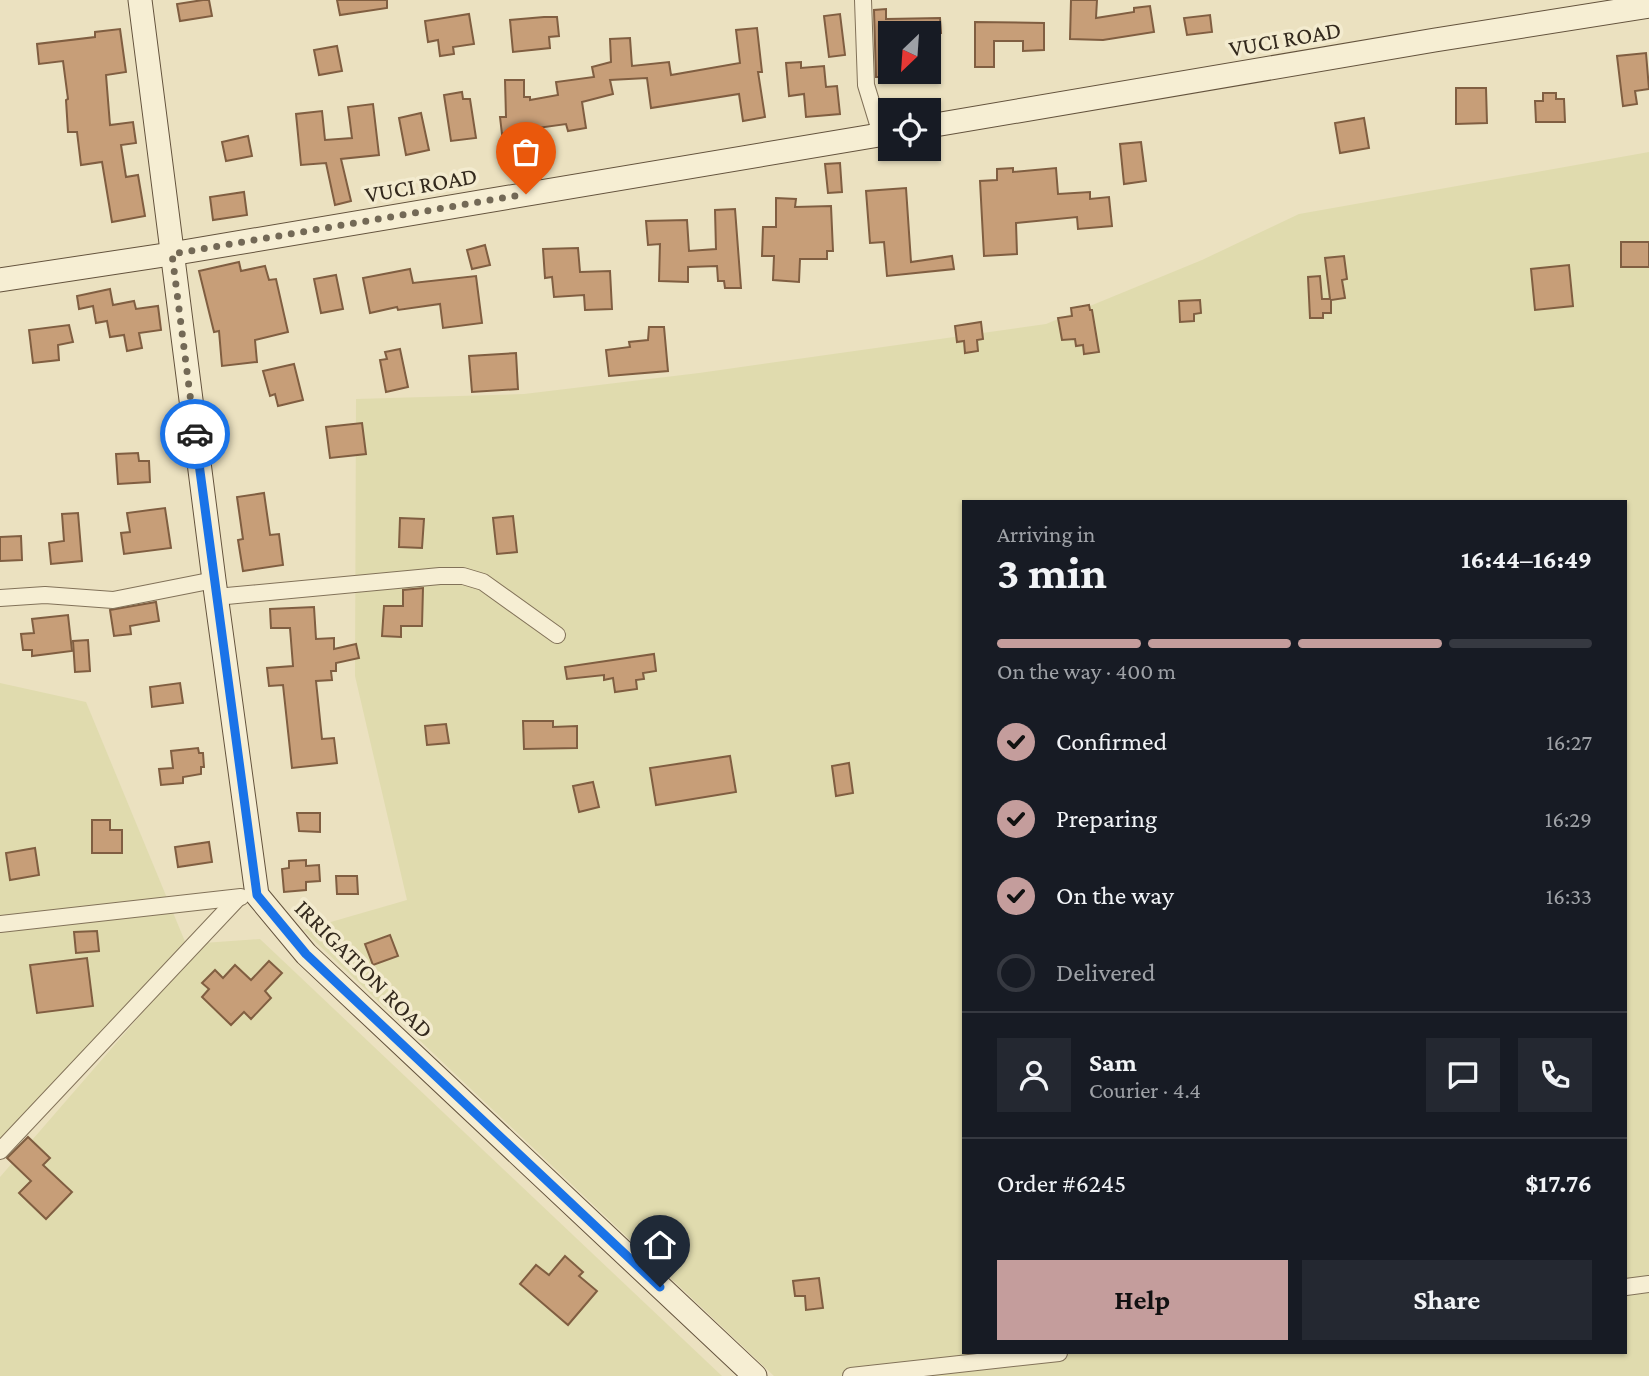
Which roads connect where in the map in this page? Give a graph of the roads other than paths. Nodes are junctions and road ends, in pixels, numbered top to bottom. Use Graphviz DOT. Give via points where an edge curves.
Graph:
graph roads {
  1 [pos="140,0"];
  2 [pos="863,0"];
  3 [pos="1649,6"];
  4 [pos="878,114"];
  5 [pos="941,124"];
  6 [pos="878,134"];
  7 [pos="172,254"];
  8 [pos="0,280"];
  9 [pos="215,588"];
  10 [pos="0,598"];
  11 [pos="557,635"];
  12 [pos="248,897"];
  13 [pos="0,924"];
  14 [pos="0,1151"];
  15 [pos="1649,1284"];
  16 [pos="1627,1287"];
  17 [pos="1050,1354"];
  18 [pos="755,1376"];
  19 [pos="851,1376"];
  1 -- 7 [label="main road, IRRIGATION ROAD"];
  2 -- 4 [label="street" via="866,85"];
  3 -- 5 [label="main road, VUCI ROAD"];
  6 -- 7 [label="main road, VUCI ROAD"];
  7 -- 8 [label="main road, VUCI ROAD"];
  7 -- 9 [label="main road, IRRIGATION ROAD"];
  9 -- 10 [label="street" via="113,600 45,595"];
  9 -- 11 [label="street" via="463,576 483,582"];
  9 -- 12 [label="main road, IRRIGATION ROAD"];
  12 -- 13 [label="street"];
  12 -- 14 [label="street"];
  12 -- 18 [label="main road, IRRIGATION ROAD"];
  15 -- 16 [label="street"];
  17 -- 19 [label="street"];
}
